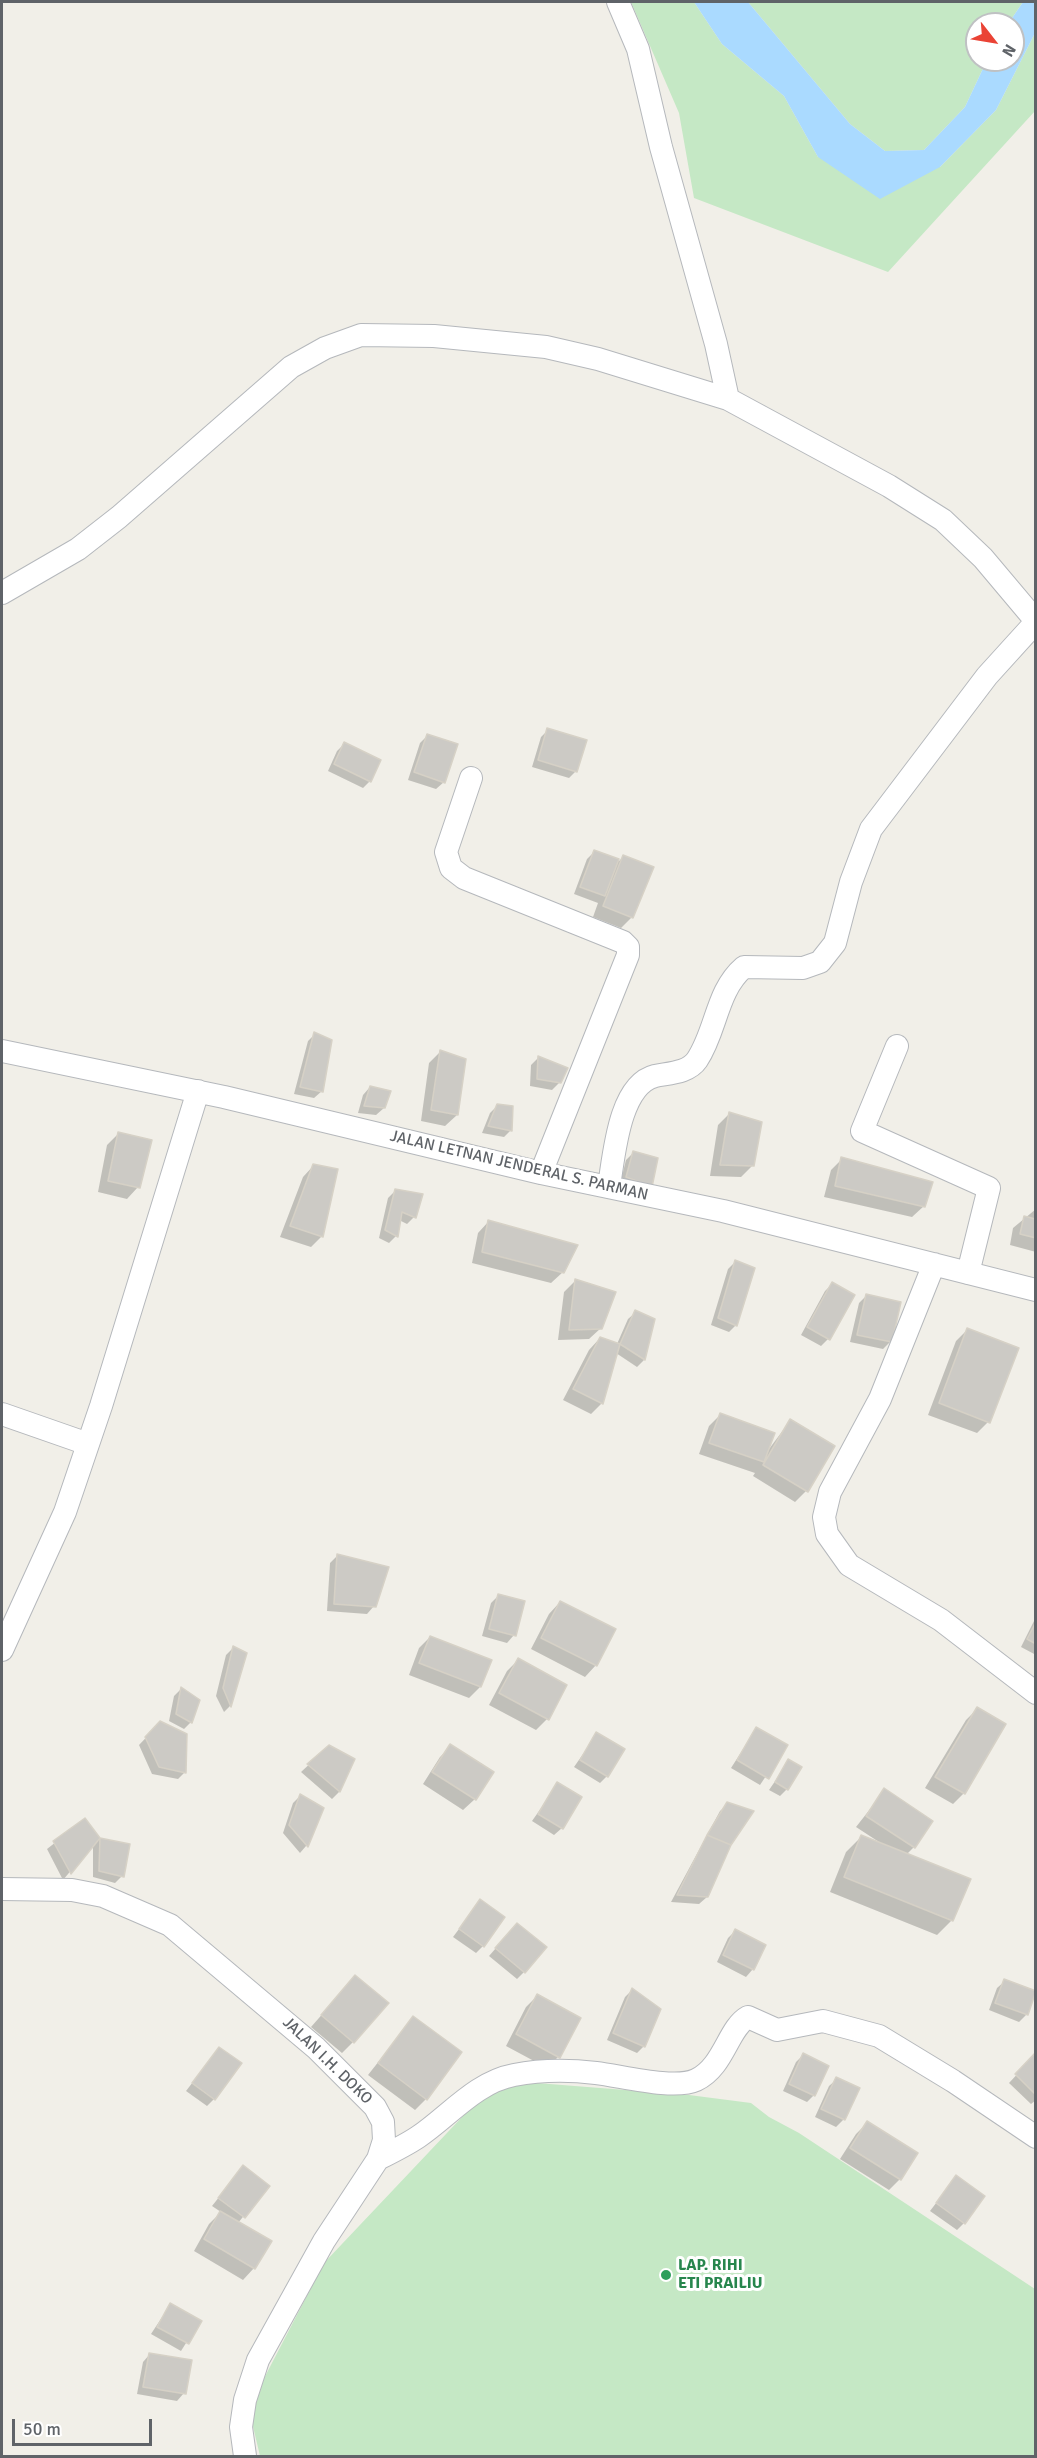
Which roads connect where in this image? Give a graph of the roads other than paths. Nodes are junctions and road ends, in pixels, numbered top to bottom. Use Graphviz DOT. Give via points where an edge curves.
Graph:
graph roads {
  1 [pos="618,2"];
  2 [pos="728,399"];
  3 [pos="2,593"];
  4 [pos="1035,622"];
  5 [pos="471,778"];
  6 [pos="897,1046"];
  7 [pos="2,1051"];
  8 [pos="198,1091"];
  9 [pos="541,1173"];
  10 [pos="609,1186"];
  11 [pos="934,1264"];
  12 [pos="968,1274"];
  13 [pos="1035,1290"];
  14 [pos="2,1414"];
  15 [pos="88,1444"];
  16 [pos="3,1646"];
  17 [pos="1035,1693"];
  18 [pos="2,1889"];
  19 [pos="1035,2138"];
  20 [pos="378,2159"];
  21 [pos="245,2457"];
  1 -- 2 [label="street" via="638,49"];
  2 -- 3 [label="street" via="546,347 434,336 361,335 324,348 291,367 119,518 78,549"];
  2 -- 4 [label="street" via="889,486 943,520 983,558"];
  4 -- 10 [label="street" via="987,676 871,829 851,882 835,944 820,962 804,968 744,967 727,985 695,1063 678,1073 652,1077 636,1089 621,1119"];
  5 -- 9 [label="street" via="446,852 451,868 464,878 628,947"];
  6 -- 12 [label="street" via="862,1131 989,1188"];
  7 -- 8 [label="street, JALAN LETNAN JENDERAL S. PARMAN"];
  8 -- 9 [label="street, JALAN LETNAN JENDERAL S. PARMAN"];
  8 -- 15 [label="street"];
  9 -- 10 [label="street, JALAN LETNAN JENDERAL S. PARMAN"];
  10 -- 11 [label="street, JALAN LETNAN JENDERAL S. PARMAN"];
  11 -- 12 [label="street, JALAN LETNAN JENDERAL S. PARMAN"];
  11 -- 17 [label="street" via="880,1399 830,1492 824,1517 827,1534 849,1565 941,1620"];
  12 -- 13 [label="street, JALAN LETNAN JENDERAL S. PARMAN"];
  14 -- 15 [label="street"];
  15 -- 16 [label="street" via="65,1512"];
  18 -- 20 [label="street, JALAN I.H. DOKO" via="72,1890 103,1896 170,1924 316,2048 375,2107 384,2131"];
  19 -- 20 [label="street" via="879,2036 823,2021 777,2030 748,2018 712,2070 695,2081 676,2084 563,2072 512,2075 483,2087 419,2136"];
  20 -- 21 [label="street, JALAN I.H. DOKO" via="324,2241 258,2360 244,2400 241,2427"];
}
